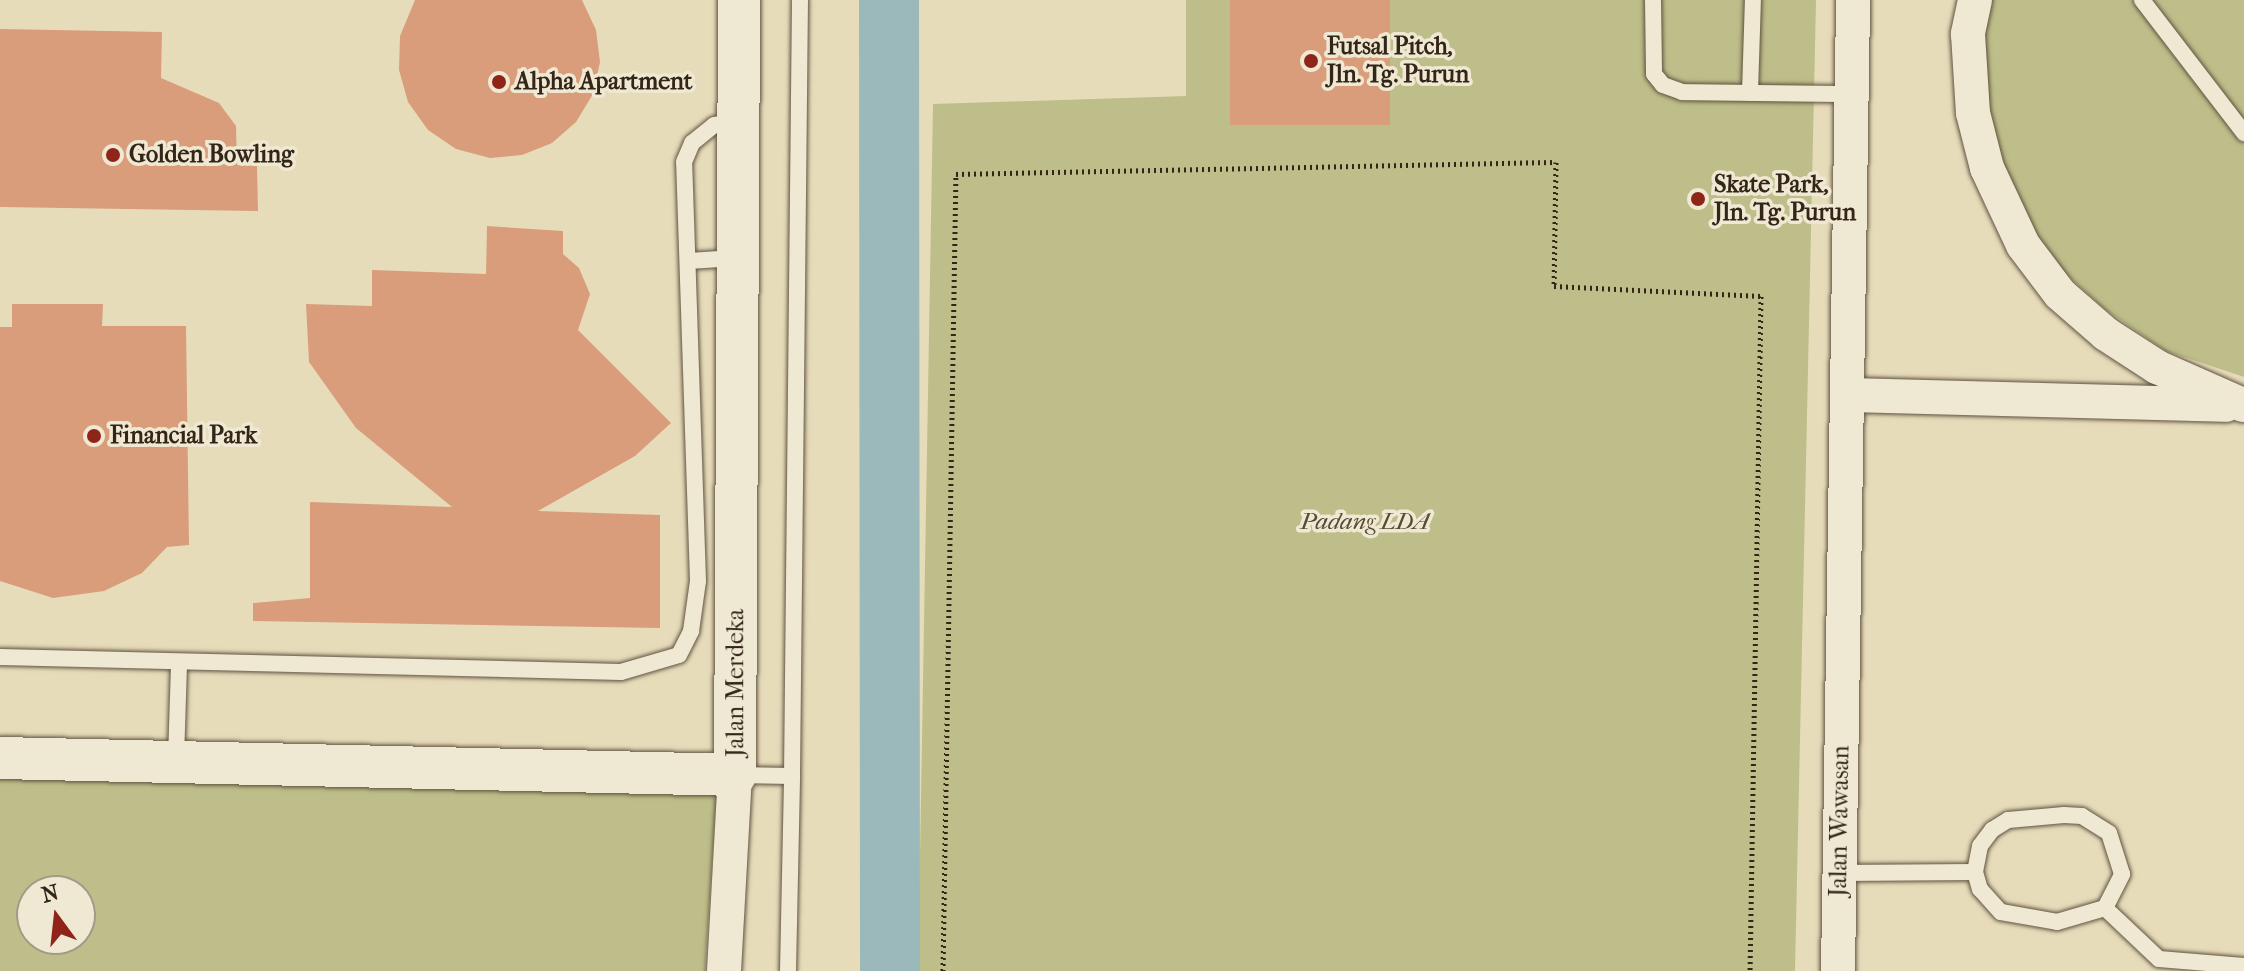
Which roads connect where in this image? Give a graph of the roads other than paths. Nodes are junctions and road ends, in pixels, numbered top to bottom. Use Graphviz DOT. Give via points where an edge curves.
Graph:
graph roads {
  1 [pos="739,0"];
  2 [pos="800,0"];
  3 [pos="1653,0"];
  4 [pos="1753,0"];
  5 [pos="1853,0"];
  6 [pos="1975,0"];
  7 [pos="2142,0"];
  8 [pos="1750,93"];
  9 [pos="1852,94"];
  10 [pos="738,120"];
  11 [pos="2244,133"];
  12 [pos="737,257"];
  13 [pos="689,261"];
  14 [pos="1847,395"];
  15 [pos="2244,405"];
  16 [pos="718,514"];
  17 [pos="0,657"];
  18 [pos="179,662"];
  19 [pos="0,758"];
  20 [pos="176,762"];
  21 [pos="735,775"];
  22 [pos="792,776"];
  23 [pos="1975,872"];
  24 [pos="1839,873"];
  25 [pos="2105,908"];
  26 [pos="2244,966"];
  27 [pos="724,971"];
  28 [pos="788,971"];
  29 [pos="1838,971"];
  1 -- 10 [label="street, Jalan Merdeka"];
  2 -- 22 [label="lane"];
  3 -- 8 [label="lane" via="1654,74 1663,85"];
  4 -- 8 [label="lane"];
  5 -- 9 [label="street, Jalan Wawasan"];
  6 -- 15 [label="street" via="1968,34 1973,113 1987,168 2023,245 2060,294 2106,334 2157,367"];
  7 -- 11 [label="lane"];
  8 -- 9 [label="lane"];
  9 -- 14 [label="street, Jalan Wawasan"];
  10 -- 12 [label="street, Jalan Merdeka"];
  10 -- 13 [label="lane" via="714,125 692,143 684,162"];
  12 -- 13 [label="lane"];
  12 -- 16 [label="street, Jalan Merdeka"];
  13 -- 16 [label="lane"];
  14 -- 15 [label="street"];
  14 -- 24 [label="street, Jalan Wawasan"];
  16 -- 18 [label="lane" via="691,631 679,655 661,665 621,672"];
  16 -- 21 [label="street, Jalan Merdeka"];
  17 -- 18 [label="lane"];
  18 -- 20 [label="lane"];
  19 -- 20 [label="street, Jalan Merdeka"];
  20 -- 21 [label="street, Jalan Merdeka"];
  21 -- 22 [label="lane"];
  21 -- 27 [label="street"];
  22 -- 28 [label="lane"];
  23 -- 24 [label="lane"];
  23 -- 25 [label="lane" via="1988,902 2017,918 2057,922"];
  23 -- 25 [label="lane" via="1980,846 2008,820 2082,816 2101,824 2119,848 2122,874"];
  24 -- 29 [label="street, Jalan Wawasan"];
  25 -- 26 [label="lane" via="2159,959"];
}
